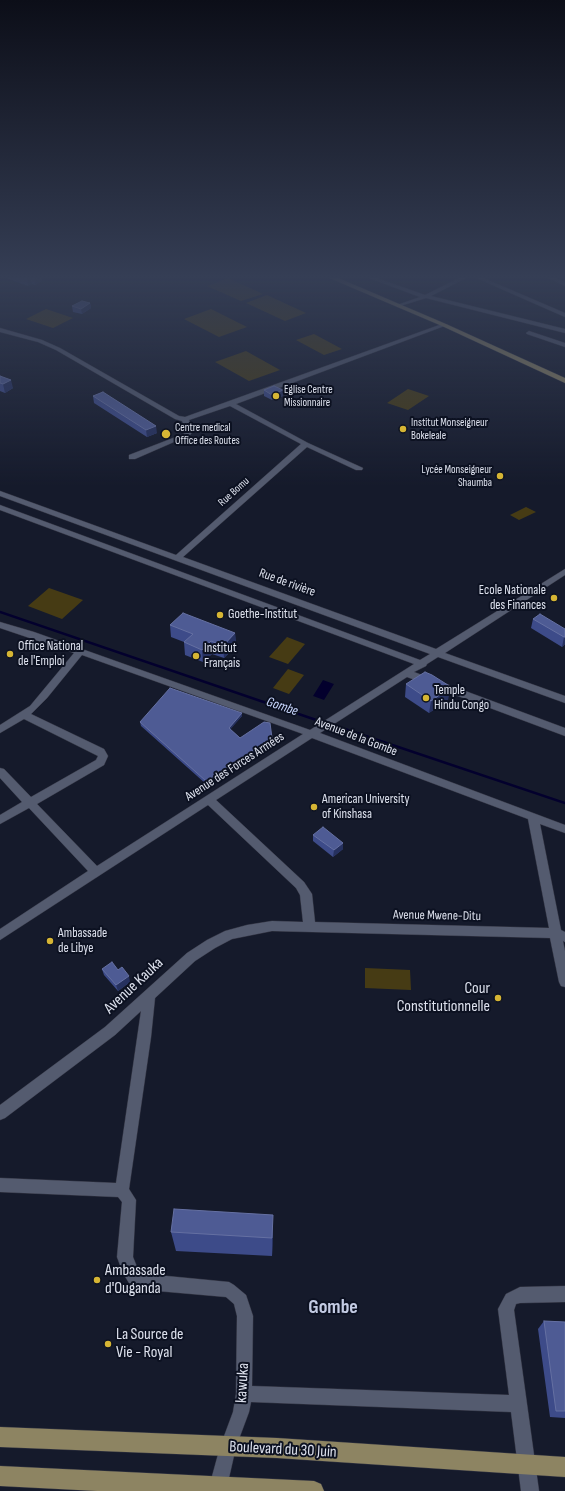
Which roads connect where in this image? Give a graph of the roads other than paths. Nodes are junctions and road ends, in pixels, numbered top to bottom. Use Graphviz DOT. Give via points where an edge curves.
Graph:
graph roads {
  1 [pos="53,347"];
  2 [pos="383,347"];
  3 [pos="492,347"];
  4 [pos="565,381"];
  5 [pos="230,403"];
  6 [pos="185,419"];
  7 [pos="306,444"];
  8 [pos="132,457"];
  9 [pos="359,468"];
  10 [pos="0,493"];
  11 [pos="0,507"];
  12 [pos="178,557"];
  13 [pos="565,571"];
  14 [pos="0,625"];
  15 [pos="80,652"];
  16 [pos="439,653"];
  17 [pos="422,664"];
  18 [pos="407,673"];
  19 [pos="565,700"];
  20 [pos="24,715"];
  21 [pos="0,730"];
  22 [pos="316,732"];
  23 [pos="565,732"];
  24 [pos="0,772"];
  25 [pos="209,800"];
  26 [pos="30,802"];
  27 [pos="533,818"];
  28 [pos="0,820"];
  29 [pos="565,829"];
  30 [pos="96,872"];
  31 [pos="309,927"];
  32 [pos="0,935"];
  33 [pos="561,935"];
  34 [pos="565,982"];
  35 [pos="149,996"];
  36 [pos="0,1113"];
  37 [pos="0,1185"];
  38 [pos="122,1191"];
  39 [pos="565,1294"];
  40 [pos="244,1394"];
  41 [pos="519,1404"];
  42 [pos="0,1437"];
  43 [pos="228,1447"];
  44 [pos="527,1465"];
  45 [pos="565,1468"];
  46 [pos="0,1476"];
  47 [pos="217,1489"];
  48 [pos="314,1491"];
  49 [pos="530,1491"];
  1 -- 6 [label="street" via="177,418"];
  2 -- 5 [label="street"];
  3 -- 4 [label="main road"];
  5 -- 6 [label="street"];
  5 -- 7 [label="street"];
  6 -- 8 [label="street" via="190,431 188,434"];
  7 -- 9 [label="street"];
  7 -- 12 [label="street, Rue Bomu"];
  10 -- 12 [label="street, Rue de rivière"];
  11 -- 17 [label="street"];
  12 -- 16 [label="street, Rue de rivière"];
  13 -- 16 [label="street, Avenue des Forces Armées"];
  14 -- 15 [label="street, Avenue de la Gombe"];
  15 -- 20 [label="street" via="44,696"];
  15 -- 22 [label="street, Avenue de la Gombe"];
  16 -- 17 [label="street, Avenue des Forces Armées"];
  16 -- 19 [label="street, Rue de rivière"];
  17 -- 18 [label="street, Avenue des Forces Armées"];
  18 -- 22 [label="street, Avenue des Forces Armées"];
  18 -- 23 [label="street"];
  20 -- 21 [label="street"];
  20 -- 26 [label="street" via="100,752 103,756 100,762"];
  22 -- 25 [label="street, Avenue des Forces Armées"];
  22 -- 27 [label="street, Avenue de la Gombe"];
  24 -- 26 [label="street"];
  25 -- 30 [label="street, Avenue des Forces Armées"];
  25 -- 31 [label="street" via="300,885 306,894"];
  26 -- 28 [label="street"];
  26 -- 30 [label="street"];
  27 -- 29 [label="street, Avenue de la Gombe"];
  27 -- 33 [label="street"];
  30 -- 32 [label="street, Avenue des Forces Armées"];
  31 -- 33 [label="street, Avenue Mwene-Ditu"];
  31 -- 35 [label="street, Avenue Kauka" via="272,926 229,935 191,957"];
  33 -- 34 [label="street"];
  35 -- 36 [label="street, Avenue Kauka" via="110,1031"];
  35 -- 38 [label="street" via="147,1026"];
  37 -- 38 [label="street"];
  38 -- 40 [label="street, kawuka" via="128,1200 125,1257 134,1278 146,1282 230,1290 241,1300 245,1316"];
  39 -- 41 [label="street" via="520,1295 512,1299 506,1309"];
  40 -- 41 [label="street"];
  40 -- 43 [label="street, kawuka" via="241,1412"];
  41 -- 44 [label="street"];
  42 -- 43 [label="main road, Boulevard du 30 Juin"];
  43 -- 44 [label="main road, Boulevard du 30 Juin"];
  43 -- 47 [label="street, kawuka"];
  44 -- 45 [label="main road, Boulevard du 30 Juin"];
  44 -- 49 [label="street"];
  46 -- 47 [label="main road"];
  47 -- 48 [label="main road"];
}
